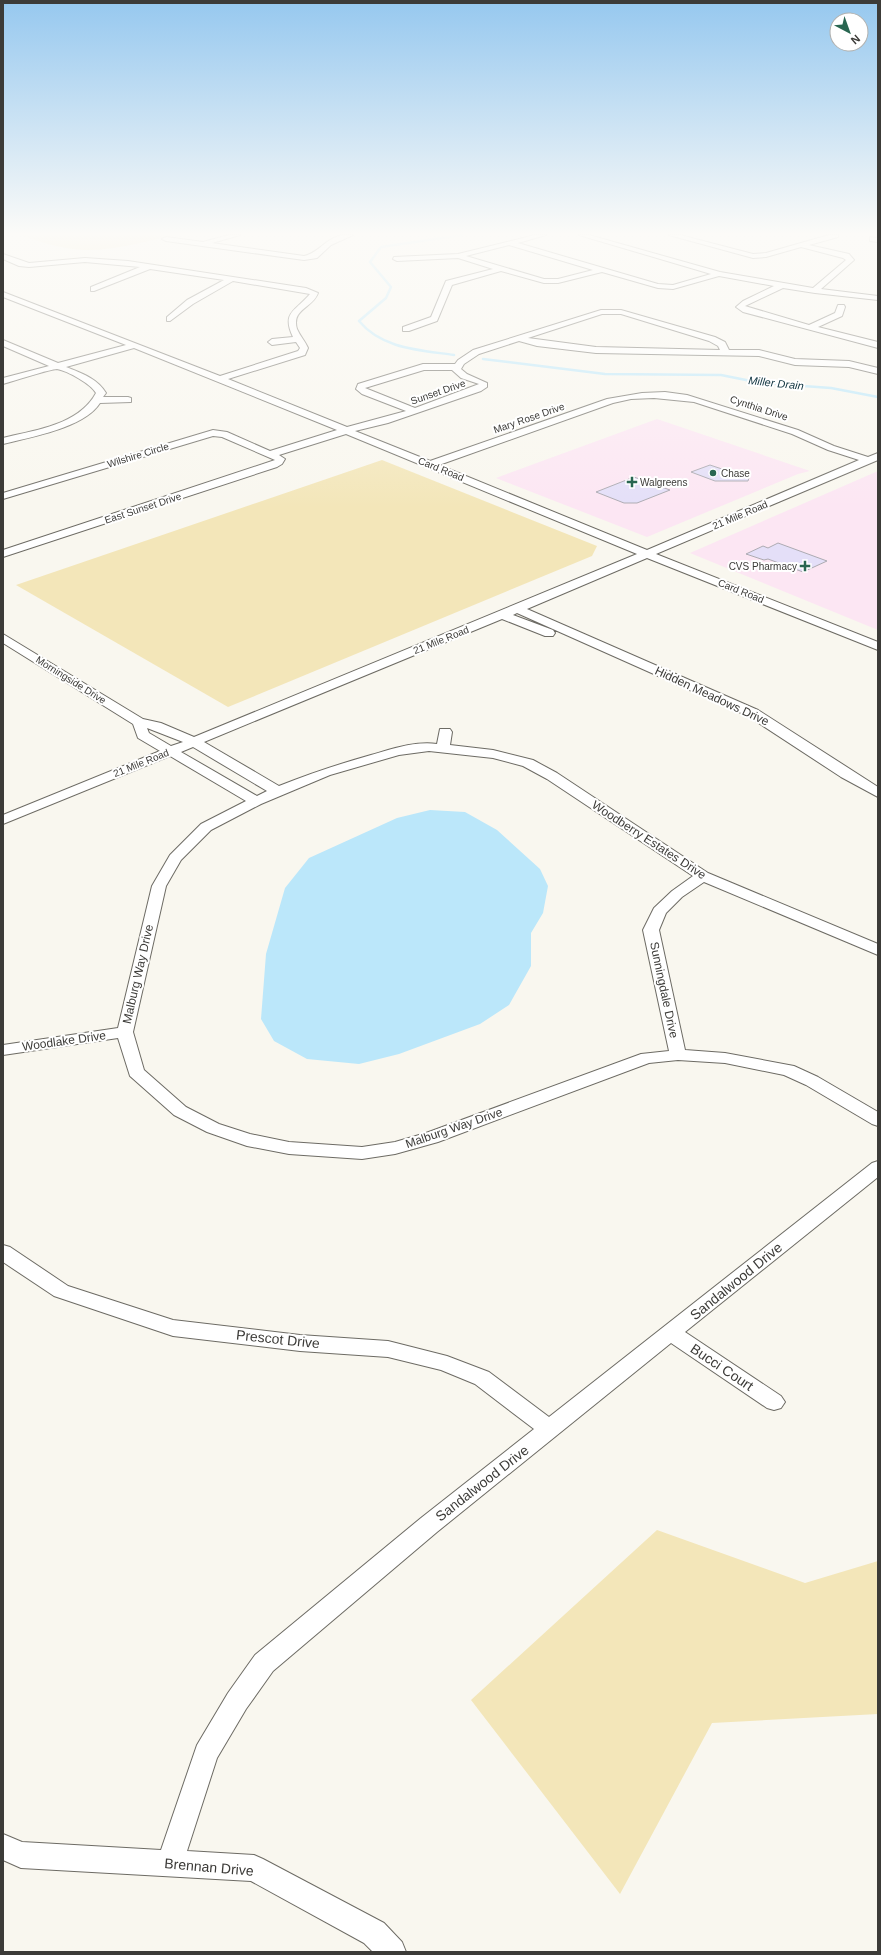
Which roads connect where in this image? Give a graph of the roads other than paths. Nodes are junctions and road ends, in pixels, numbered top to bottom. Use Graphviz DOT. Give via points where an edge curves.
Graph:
graph roads {
  1 [pos="84,326"];
  2 [pos="293,326"];
  3 [pos="411,326"];
  4 [pos="556,326"];
  5 [pos="668,326"];
  6 [pos="804,326"];
  7 [pos="814,326"];
  8 [pos="406,328"];
  9 [pos="810,328"];
  10 [pos="518,338"];
  11 [pos="298,339"];
  12 [pos="272,342"];
  13 [pos="3,343"];
  14 [pos="878,345"];
  15 [pos="133,346"];
  16 [pos="726,353"];
  17 [pos="57,366"];
  18 [pos="456,367"];
  19 [pos="878,371"];
  20 [pos="216,378"];
  21 [pos="3,381"];
  22 [pos="638,396"];
  23 [pos="128,400"];
  24 [pos="97,402"];
  25 [pos="416,411"];
  26 [pos="385,421"];
  27 [pos="345,431"];
  28 [pos="355,435"];
  29 [pos="3,441"];
  30 [pos="878,456"];
  31 [pos="276,457"];
  32 [pos="868,460"];
  33 [pos="429,465"];
  34 [pos="3,496"];
  35 [pos="3,554"];
  36 [pos="647,554"];
  37 [pos="517,609"];
  38 [pos="502,615"];
  39 [pos="581,636"];
  40 [pos="3,638"];
  41 [pos="878,646"];
  42 [pos="139,722"];
  43 [pos="445,732"];
  44 [pos="192,742"];
  45 [pos="443,748"];
  46 [pos="171,751"];
  47 [pos="278,792"];
  48 [pos="878,792"];
  49 [pos="256,801"];
  50 [pos="3,820"];
  51 [pos="703,876"];
  52 [pos="878,950"];
  53 [pos="125,1032"];
  54 [pos="3,1050"];
  55 [pos="678,1055"];
  56 [pos="878,1120"];
  57 [pos="878,1167"];
  58 [pos="3,1252"];
  59 [pos="671,1333"];
  60 [pos="774,1402"];
  61 [pos="550,1429"];
  62 [pos="3,1847"];
  63 [pos="170,1863"];
  64 [pos="392,1952"];
  1 -- 15 [label="street, Card Road"];
  2 -- 11 [label="street"];
  3 -- 8 [label="street"];
  4 -- 10 [label="street, Sunset Drive"];
  5 -- 16 [label="street, Sunset Drive" via="712,339 722,344"];
  6 -- 9 [label="street"];
  7 -- 9 [label="street"];
  9 -- 14 [label="street"];
  10 -- 16 [label="street" via="596,350"];
  10 -- 18 [label="street, Sunset Drive" via="476,352"];
  11 -- 12 [label="street"];
  11 -- 20 [label="street" via="304,348 302,353"];
  13 -- 17 [label="street"];
  15 -- 17 [label="street"];
  15 -- 20 [label="street, Card Road"];
  16 -- 19 [label="street" via="759,353 795,362 849,364"];
  17 -- 21 [label="street"];
  17 -- 24 [label="street" via="93,383 101,393"];
  18 -- 25 [label="street, Sunset Drive" via="464,376 484,385"];
  18 -- 25 [label="street" via="423,367 360,386 365,392"];
  20 -- 27 [label="street, Card Road"];
  22 -- 32 [label="street, Cynthia Drive" via="693,399 795,432 831,448"];
  22 -- 33 [label="street, Mary Rose Drive" via="610,401"];
  23 -- 24 [label="street"];
  24 -- 29 [label="street" via="82,415 59,425"];
  25 -- 26 [label="street, Sunset Drive"];
  26 -- 27 [label="street, Sunset Drive"];
  26 -- 28 [label="street, Sunset Drive" via="380,426"];
  27 -- 28 [label="street, Card Road"];
  27 -- 31 [label="street, East Sunset Drive"];
  28 -- 31 [label="street, East Sunset Drive"];
  28 -- 33 [label="street, Card Road"];
  30 -- 32 [label="street, 21 Mile Road"];
  31 -- 34 [label="street, Wilshire Circle" via="224,434 208,434"];
  31 -- 35 [label="street, East Sunset Drive" via="279,462 273,466"];
  32 -- 36 [label="street, 21 Mile Road"];
  33 -- 36 [label="street, Card Road"];
  36 -- 37 [label="street, 21 Mile Road"];
  36 -- 41 [label="street, Card Road"];
  37 -- 38 [label="street, 21 Mile Road"];
  37 -- 39 [label="street, Hidden Meadows Drive"];
  38 -- 39 [label="street, Hidden Meadows Drive" via="554,634"];
  38 -- 44 [label="street, 21 Mile Road"];
  39 -- 48 [label="street, Hidden Meadows Drive" via="752,713 854,781"];
  40 -- 42 [label="street, Morningside Drive"];
  42 -- 44 [label="street, Morningside Drive" via="162,727"];
  42 -- 46 [label="street, Morningside Drive" via="143,735"];
  43 -- 45 [label="street"];
  44 -- 46 [label="street, 21 Mile Road"];
  44 -- 47 [label="street, Morningside Drive"];
  45 -- 47 [label="street, Woodberry Estates Drive" via="398,751 365,759 325,772"];
  45 -- 51 [label="street, Woodberry Estates Drive" via="493,754 528,764 552,776"];
  46 -- 49 [label="street, Morningside Drive"];
  46 -- 50 [label="street, 21 Mile Road"];
  47 -- 49 [label="street, Woodberry Estates Drive"];
  49 -- 53 [label="street, Malburg Way Drive" via="206,827 175,858 159,886"];
  51 -- 52 [label="street, Woodberry Estates Drive"];
  51 -- 55 [label="street, Sunningdale Drive" via="677,894 659,911 652,930"];
  53 -- 54 [label="street, Woodlake Drive"];
  53 -- 55 [label="street, Malburg Way Drive" via="136,1072 180,1111 213,1128 247,1140 289,1148 362,1152 394,1148 432,1138 647,1058"];
  55 -- 56 [label="street, Malburg Way Drive" via="725,1058 788,1070 812,1081"];
  57 -- 59 [label="street, Sandalwood Drive"];
  58 -- 61 [label="street, Prescot Drive" via="61,1291 173,1328 300,1343 388,1349 440,1362 482,1378"];
  59 -- 60 [label="street, Bucci Court"];
  59 -- 61 [label="street, Sandalwood Drive"];
  61 -- 63 [label="street, Sandalwood Drive" via="429,1525 264,1663 237,1701 206,1753"];
  62 -- 63 [label="street, Brennan Drive" via="22,1855"];
  63 -- 64 [label="street, Brennan Drive" via="254,1868 374,1933"];
}
